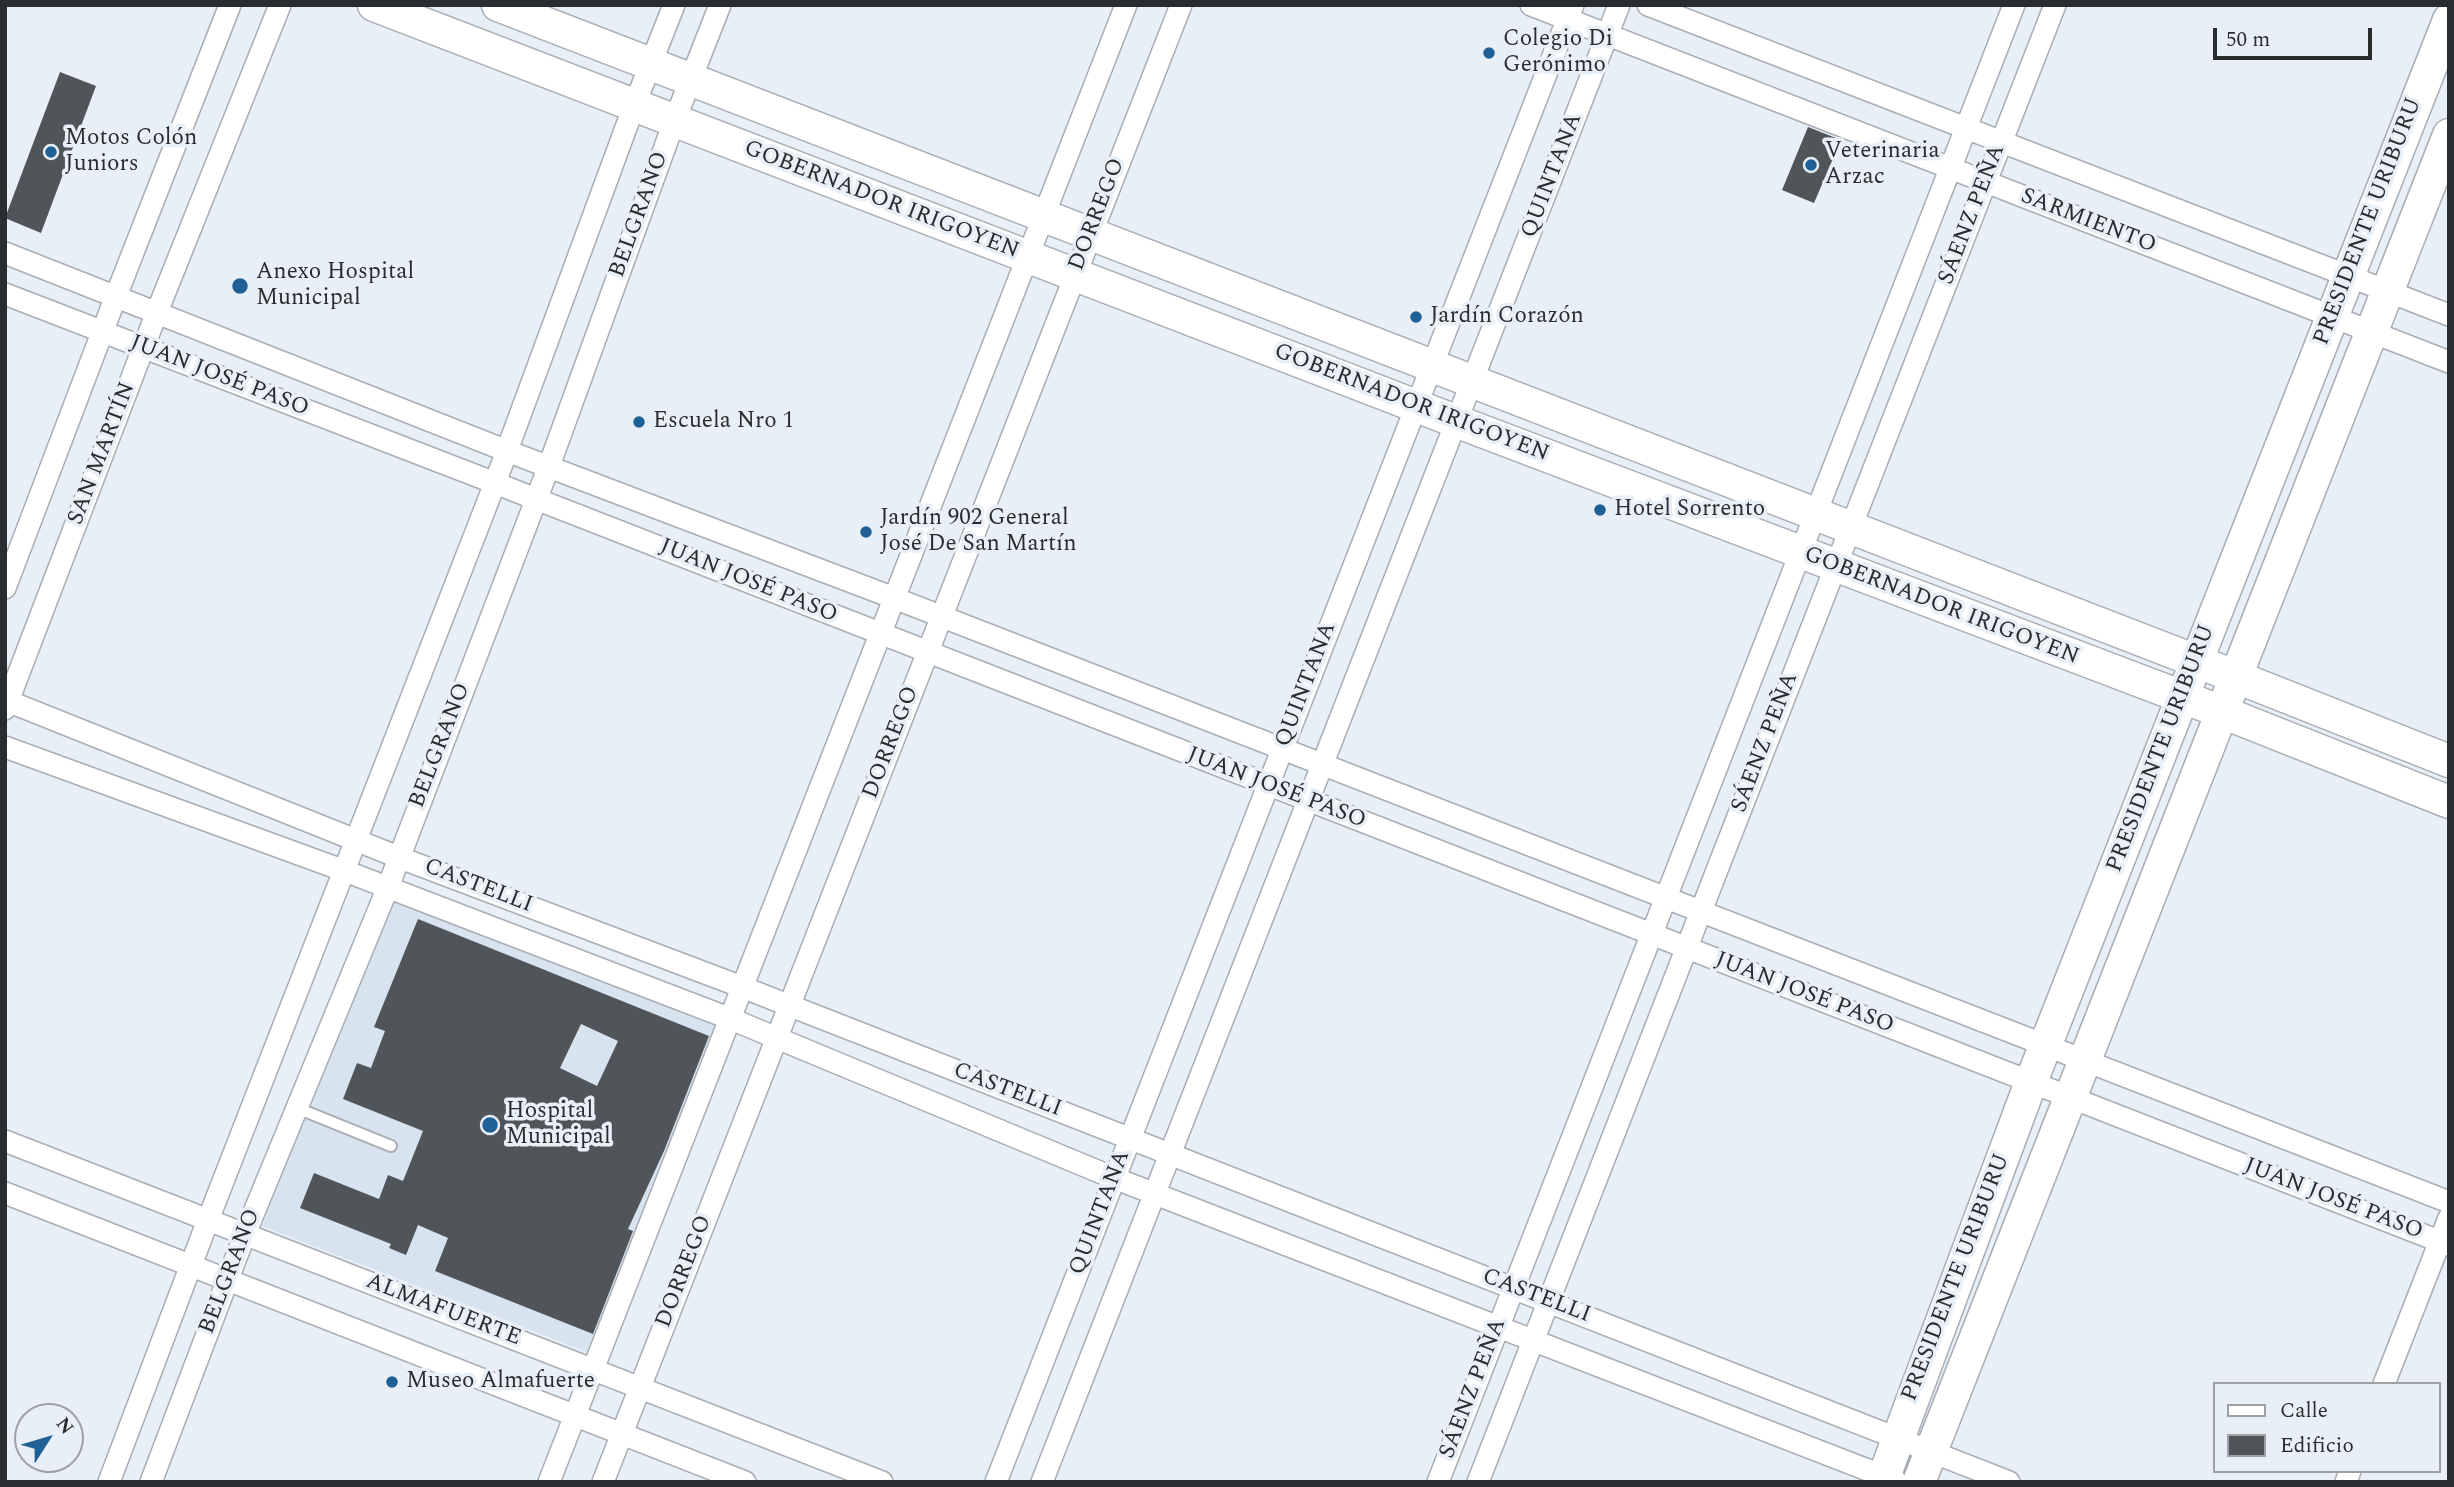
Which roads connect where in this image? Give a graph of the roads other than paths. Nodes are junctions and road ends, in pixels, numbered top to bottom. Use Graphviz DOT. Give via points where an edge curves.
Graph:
graph roads {
  1 [pos="230,5"];
  2 [pos="279,5"];
  3 [pos="373,5"];
  4 [pos="498,5"];
  5 [pos="674,5"];
  6 [pos="720,5"];
  7 [pos="1126,5"];
  8 [pos="1181,5"];
  9 [pos="1531,5"];
  10 [pos="1619,5"];
  11 [pos="1648,5"];
  12 [pos="2014,5"];
  13 [pos="2055,5"];
  14 [pos="1570,12"];
  15 [pos="2449,20"];
  16 [pos="1608,35"];
  17 [pos="651,65"];
  18 [pos="690,80"];
  19 [pos="634,106"];
  20 [pos="674,122"];
  21 [pos="1966,128"];
  22 [pos="2449,135"];
  23 [pos="2001,142"];
  24 [pos="1950,168"];
  25 [pos="1985,182"];
  26 [pos="1043,216"];
  27 [pos="1091,235"];
  28 [pos="5,253"];
  29 [pos="1027,257"];
  30 [pos="1075,275"];
  31 [pos="2348,276"];
  32 [pos="2387,291"];
  33 [pos="5,294"];
  34 [pos="116,296"];
  35 [pos="158,312"];
  36 [pos="2449,315"];
  37 [pos="2332,317"];
  38 [pos="103,332"];
  39 [pos="2371,332"];
  40 [pos="144,348"];
  41 [pos="2449,362"];
  42 [pos="1432,366"];
  43 [pos="1472,382"];
  44 [pos="1416,406"];
  45 [pos="1457,421"];
  46 [pos="507,451"];
  47 [pos="549,466"];
  48 [pos="495,483"];
  49 [pos="537,499"];
  50 [pos="1815,514"];
  51 [pos="1851,528"];
  52 [pos="1800,553"];
  53 [pos="1835,566"];
  54 [pos="5,588"];
  55 [pos="894,598"];
  56 [pos="942,617"];
  57 [pos="880,635"];
  58 [pos="927,653"];
  59 [pos="2196,661"];
  60 [pos="2235,677"];
  61 [pos="2182,699"];
  62 [pos="6,703"];
  63 [pos="2222,712"];
  64 [pos="5,747"];
  65 [pos="1282,749"];
  66 [pos="2449,761"];
  67 [pos="1323,765"];
  68 [pos="1268,786"];
  69 [pos="1308,801"];
  70 [pos="2449,802"];
  71 [pos="355,839"];
  72 [pos="398,857"];
  73 [pos="345,871"];
  74 [pos="388,887"];
  75 [pos="1666,898"];
  76 [pos="1701,911"];
  77 [pos="1651,935"];
  78 [pos="1686,948"];
  79 [pos="742,987"];
  80 [pos="789,1006"];
  81 [pos="731,1019"];
  82 [pos="777,1037"];
  83 [pos="2045,1045"];
  84 [pos="2084,1060"];
  85 [pos="2031,1082"];
  86 [pos="2070,1097"];
  87 [pos="297,1108"];
  88 [pos="1130,1139"];
  89 [pos="5,1141"];
  90 [pos="391,1146"];
  91 [pos="1170,1154"];
  92 [pos="1114,1178"];
  93 [pos="5,1193"];
  94 [pos="1154,1194"];
  95 [pos="2449,1202"];
  96 [pos="2449,1218"];
  97 [pos="208,1220"];
  98 [pos="245,1234"];
  99 [pos="2444,1243"];
  100 [pos="191,1266"];
  101 [pos="228,1280"];
  102 [pos="1513,1288"];
  103 [pos="1548,1302"];
  104 [pos="1498,1328"];
  105 [pos="1533,1341"];
  106 [pos="593,1370"];
  107 [pos="2385,1382"];
  108 [pos="640,1388"];
  109 [pos="575,1415"];
  110 [pos="622,1434"];
  111 [pos="1898,1437"];
  112 [pos="1931,1451"];
  113 [pos="1888,1480"];
  114 [pos="109,1482"];
  115 [pos="151,1482"];
  116 [pos="549,1482"];
  117 [pos="603,1482"];
  118 [pos="745,1482"];
  119 [pos="881,1482"];
  120 [pos="996,1482"];
  121 [pos="1042,1482"];
  122 [pos="1438,1482"];
  123 [pos="1478,1482"];
  124 [pos="1919,1482"];
  125 [pos="2009,1482"];
  1 -- 34 [label="street, SAN MARTÍN"];
  2 -- 35 [label="street, SAN MARTÍN"];
  3 -- 19 [label="street, GOBERNADOR IRIGOYEN"];
  4 -- 17 [label="street, GOBERNADOR IRIGOYEN"];
  5 -- 17 [label="street, BELGRANO"];
  6 -- 18 [label="street, BELGRANO"];
  7 -- 26 [label="street"];
  8 -- 27 [label="street, DORREGO"];
  9 -- 14 [label="street, SARMIENTO"];
  10 -- 16 [label="street, QUINTANA"];
  11 -- 21 [label="street, SARMIENTO"];
  12 -- 21 [label="street, SÁENZ PEÑA"];
  13 -- 23 [label="street, SÁENZ PEÑA"];
  14 -- 16 [label="street, SARMIENTO"];
  14 -- 42 [label="street, QUINTANA"];
  15 -- 31 [label="street, PRESIDENTE URIBURU"];
  16 -- 24 [label="street, SARMIENTO"];
  16 -- 43 [label="street, QUINTANA"];
  17 -- 18 [label="street, GOBERNADOR IRIGOYEN"];
  17 -- 19 [label="street, BELGRANO"];
  18 -- 20 [label="street, BELGRANO"];
  18 -- 26 [label="street, GOBERNADOR IRIGOYEN"];
  19 -- 20 [label="street, GOBERNADOR IRIGOYEN"];
  19 -- 46 [label="street, BELGRANO"];
  20 -- 29 [label="street, GOBERNADOR IRIGOYEN"];
  20 -- 47 [label="street, BELGRANO"];
  21 -- 23 [label="street, SARMIENTO"];
  21 -- 24 [label="street, SÁENZ PEÑA"];
  22 -- 32 [label="street, PRESIDENTE URIBURU"];
  23 -- 25 [label="street, SÁENZ PEÑA"];
  23 -- 31 [label="street, SARMIENTO"];
  24 -- 25 [label="street, SARMIENTO"];
  24 -- 50 [label="street, SÁENZ PEÑA"];
  25 -- 37 [label="street, SARMIENTO"];
  25 -- 51 [label="street, SÁENZ PEÑA"];
  26 -- 27 [label="street, GOBERNADOR IRIGOYEN"];
  26 -- 29 [label="street"];
  27 -- 30 [label="street, DORREGO"];
  27 -- 42 [label="street, GOBERNADOR IRIGOYEN"];
  28 -- 34 [label="street, JUAN JOSÉ PASO"];
  29 -- 30 [label="street, GOBERNADOR IRIGOYEN"];
  29 -- 55 [label="street"];
  30 -- 44 [label="street, GOBERNADOR IRIGOYEN"];
  30 -- 56 [label="street, DORREGO"];
  31 -- 32 [label="street, SARMIENTO"];
  31 -- 37 [label="street, PRESIDENTE URIBURU"];
  32 -- 36 [label="street, SARMIENTO"];
  32 -- 39 [label="street, PRESIDENTE URIBURU"];
  33 -- 38 [label="street, JUAN JOSÉ PASO"];
  34 -- 35 [label="street, JUAN JOSÉ PASO"];
  34 -- 38 [label="street, SAN MARTÍN"];
  35 -- 40 [label="street, SAN MARTÍN"];
  35 -- 46 [label="street, JUAN JOSÉ PASO"];
  37 -- 39 [label="street, SARMIENTO"];
  37 -- 59 [label="street, PRESIDENTE URIBURU"];
  38 -- 40 [label="street, JUAN JOSÉ PASO"];
  38 -- 54 [label="street, SAN MARTÍN"];
  39 -- 41 [label="street, SARMIENTO"];
  39 -- 60 [label="street, PRESIDENTE URIBURU"];
  40 -- 48 [label="street, JUAN JOSÉ PASO"];
  40 -- 62 [label="street, SAN MARTÍN"];
  42 -- 43 [label="street, GOBERNADOR IRIGOYEN"];
  42 -- 44 [label="street, QUINTANA"];
  43 -- 45 [label="street, QUINTANA"];
  43 -- 50 [label="street, GOBERNADOR IRIGOYEN"];
  44 -- 45 [label="street, GOBERNADOR IRIGOYEN"];
  44 -- 65 [label="street, QUINTANA"];
  45 -- 52 [label="street, GOBERNADOR IRIGOYEN"];
  45 -- 67 [label="street, QUINTANA"];
  46 -- 47 [label="street, JUAN JOSÉ PASO"];
  46 -- 48 [label="street, BELGRANO"];
  47 -- 49 [label="street, BELGRANO"];
  47 -- 55 [label="street, JUAN JOSÉ PASO"];
  48 -- 49 [label="street, JUAN JOSÉ PASO"];
  48 -- 71 [label="street, BELGRANO"];
  49 -- 57 [label="street, JUAN JOSÉ PASO"];
  49 -- 72 [label="street, BELGRANO"];
  50 -- 51 [label="street, GOBERNADOR IRIGOYEN"];
  50 -- 52 [label="street, SÁENZ PEÑA"];
  51 -- 53 [label="street, SÁENZ PEÑA"];
  51 -- 59 [label="street, GOBERNADOR IRIGOYEN"];
  52 -- 53 [label="street, GOBERNADOR IRIGOYEN"];
  52 -- 75 [label="street, SÁENZ PEÑA"];
  53 -- 61 [label="street, GOBERNADOR IRIGOYEN"];
  53 -- 76 [label="street, SÁENZ PEÑA"];
  55 -- 56 [label="street, JUAN JOSÉ PASO"];
  55 -- 57 [label="street"];
  56 -- 58 [label="street, DORREGO"];
  56 -- 65 [label="street, JUAN JOSÉ PASO"];
  57 -- 58 [label="street, JUAN JOSÉ PASO"];
  57 -- 79 [label="street"];
  58 -- 68 [label="street, JUAN JOSÉ PASO"];
  58 -- 80 [label="street, DORREGO"];
  59 -- 60 [label="street, GOBERNADOR IRIGOYEN"];
  59 -- 61 [label="street, PRESIDENTE URIBURU"];
  60 -- 63 [label="street, PRESIDENTE URIBURU"];
  60 -- 66 [label="street, GOBERNADOR IRIGOYEN"];
  61 -- 63 [label="street, GOBERNADOR IRIGOYEN"];
  61 -- 83 [label="street, PRESIDENTE URIBURU"];
  62 -- 71 [label="street, CASTELLI"];
  63 -- 70 [label="street, GOBERNADOR IRIGOYEN"];
  63 -- 84 [label="street, PRESIDENTE URIBURU"];
  64 -- 73 [label="street, CASTELLI"];
  65 -- 67 [label="street, JUAN JOSÉ PASO"];
  65 -- 68 [label="street, QUINTANA"];
  67 -- 69 [label="street, QUINTANA"];
  67 -- 75 [label="street, JUAN JOSÉ PASO"];
  68 -- 69 [label="street, JUAN JOSÉ PASO"];
  68 -- 88 [label="street, QUINTANA"];
  69 -- 77 [label="street, JUAN JOSÉ PASO"];
  69 -- 91 [label="street, QUINTANA"];
  71 -- 72 [label="street, CASTELLI"];
  71 -- 73 [label="street, BELGRANO"];
  72 -- 74 [label="street, BELGRANO"];
  72 -- 79 [label="street, CASTELLI"];
  73 -- 74 [label="street, CASTELLI"];
  73 -- 97 [label="street, BELGRANO"];
  74 -- 81 [label="street, CASTELLI"];
  74 -- 87 [label="street, BELGRANO"];
  75 -- 76 [label="street, JUAN JOSÉ PASO"];
  75 -- 77 [label="street, SÁENZ PEÑA"];
  76 -- 78 [label="street, SÁENZ PEÑA"];
  76 -- 83 [label="street, JUAN JOSÉ PASO"];
  77 -- 78 [label="street, JUAN JOSÉ PASO"];
  77 -- 102 [label="street, SÁENZ PEÑA"];
  78 -- 85 [label="street, JUAN JOSÉ PASO"];
  78 -- 103 [label="street, SÁENZ PEÑA"];
  79 -- 80 [label="street, CASTELLI"];
  79 -- 81 [label="street"];
  80 -- 82 [label="street, DORREGO"];
  80 -- 88 [label="street, CASTELLI"];
  81 -- 82 [label="street, CASTELLI"];
  81 -- 106 [label="street"];
  82 -- 92 [label="street, CASTELLI"];
  82 -- 108 [label="street, DORREGO"];
  83 -- 84 [label="street, JUAN JOSÉ PASO"];
  83 -- 85 [label="street, PRESIDENTE URIBURU"];
  84 -- 86 [label="street, PRESIDENTE URIBURU"];
  84 -- 95 [label="street, JUAN JOSÉ PASO"];
  85 -- 86 [label="street, JUAN JOSÉ PASO"];
  85 -- 111 [label="street, PRESIDENTE URIBURU"];
  86 -- 99 [label="street, JUAN JOSÉ PASO"];
  86 -- 112 [label="street, PRESIDENTE URIBURU"];
  87 -- 90 [label="lane"];
  87 -- 98 [label="street, BELGRANO"];
  88 -- 91 [label="street, CASTELLI"];
  88 -- 92 [label="street, QUINTANA"];
  89 -- 97 [label="street, ALMAFUERTE"];
  91 -- 94 [label="street, QUINTANA"];
  91 -- 102 [label="street, CASTELLI"];
  92 -- 94 [label="street, CASTELLI"];
  92 -- 120 [label="street, QUINTANA"];
  93 -- 100 [label="street"];
  94 -- 104 [label="street, CASTELLI"];
  94 -- 121 [label="street, QUINTANA"];
  96 -- 99 [label="street"];
  97 -- 98 [label="street, ALMAFUERTE"];
  97 -- 100 [label="street, BELGRANO"];
  98 -- 101 [label="street, BELGRANO"];
  98 -- 106 [label="street, ALMAFUERTE"];
  99 -- 107 [label="street"];
  100 -- 101 [label="street"];
  100 -- 114 [label="street, BELGRANO"];
  101 -- 109 [label="street"];
  101 -- 115 [label="street, BELGRANO"];
  102 -- 103 [label="street, CASTELLI"];
  102 -- 104 [label="street, SÁENZ PEÑA"];
  103 -- 105 [label="street, SÁENZ PEÑA"];
  103 -- 111 [label="street, CASTELLI"];
  104 -- 105 [label="street, CASTELLI"];
  104 -- 122 [label="street, SÁENZ PEÑA"];
  105 -- 113 [label="street, CASTELLI"];
  105 -- 123 [label="street, SÁENZ PEÑA"];
  106 -- 108 [label="street, ALMAFUERTE"];
  106 -- 109 [label="street"];
  108 -- 110 [label="street, DORREGO"];
  108 -- 119 [label="street, ALMAFUERTE"];
  109 -- 110 [label="street"];
  109 -- 116 [label="street"];
  110 -- 117 [label="street, DORREGO"];
  110 -- 118 [label="street"];
  111 -- 112 [label="street, CASTELLI"];
  111 -- 113 [label="street, PRESIDENTE URIBURU"];
  112 -- 124 [label="street, PRESIDENTE URIBURU"];
  112 -- 125 [label="street, CASTELLI"];
}
